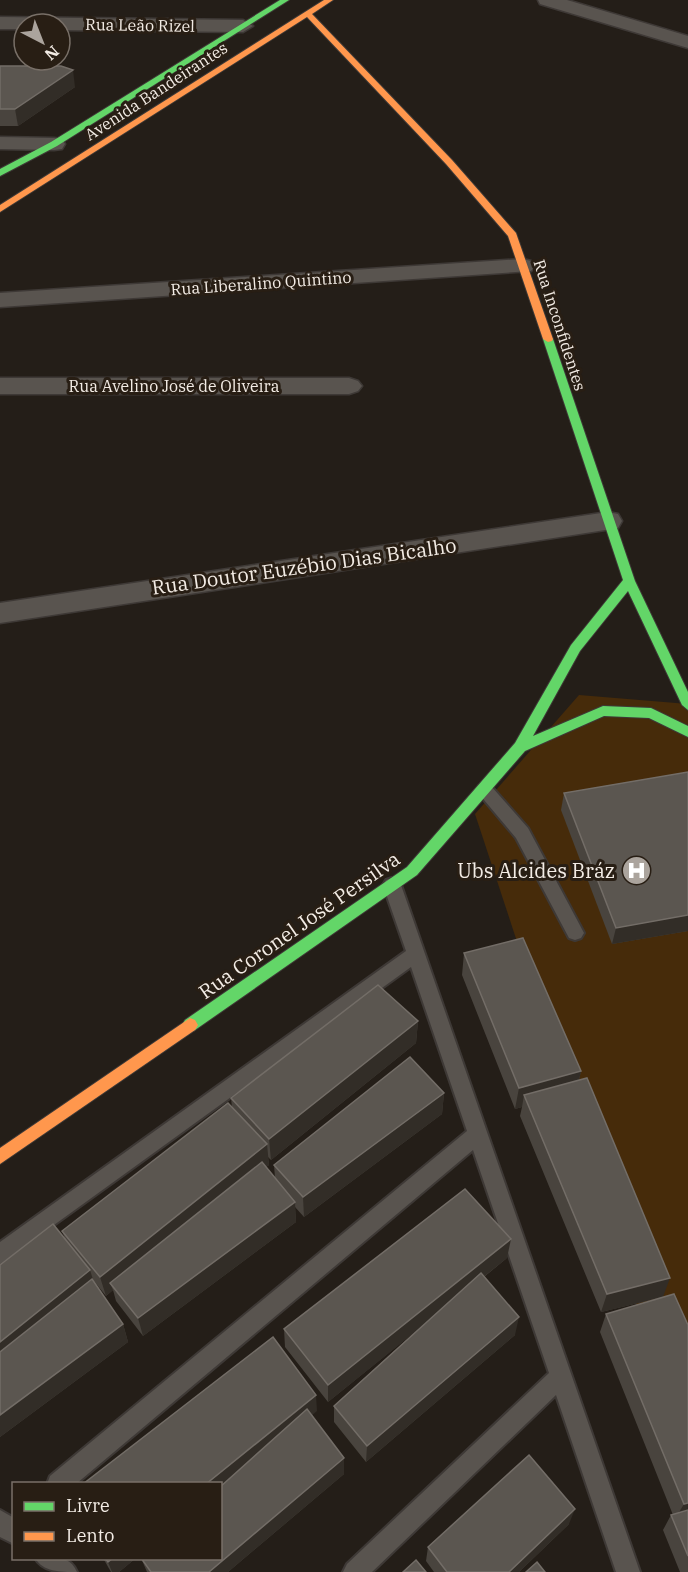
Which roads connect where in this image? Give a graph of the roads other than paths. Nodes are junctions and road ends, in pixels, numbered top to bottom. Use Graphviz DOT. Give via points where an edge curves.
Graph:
graph roads {
  1 [pos="285,0"];
  2 [pos="329,0"];
  3 [pos="547,0"];
  4 [pos="307,13"];
  5 [pos="0,23"];
  6 [pos="243,26"];
  7 [pos="688,42"];
  8 [pos="0,143"];
  9 [pos="54,144"];
  10 [pos="0,173"];
  11 [pos="0,209"];
  12 [pos="523,266"];
  13 [pos="0,300"];
  14 [pos="0,386"];
  15 [pos="349,386"];
  16 [pos="608,521"];
  17 [pos="629,582"];
  18 [pos="0,613"];
  19 [pos="688,705"];
  20 [pos="688,732"];
  21 [pos="520,747"];
  22 [pos="485,790"];
  23 [pos="392,885"];
  24 [pos="575,933"];
  25 [pos="416,954"];
  26 [pos="478,1134"];
  27 [pos="0,1157"];
  28 [pos="0,1254"];
  29 [pos="562,1375"];
  30 [pos="60,1482"];
  31 [pos="50,1560"];
  32 [pos="65,1572"];
  33 [pos="355,1572"];
  34 [pos="628,1572"];
  1 -- 6 [label="street, Avenida Bandeirantes"];
  2 -- 4 [label="street, Avenida Bandeirantes"];
  3 -- 7 [label="street"];
  4 -- 11 [label="street, Avenida Bandeirantes"];
  4 -- 12 [label="street, Rua Inconfidentes" via="513,235"];
  5 -- 6 [label="street, Rua Leão Rizel"];
  6 -- 9 [label="street, Avenida Bandeirantes"];
  8 -- 9 [label="street"];
  9 -- 10 [label="street, Avenida Bandeirantes"];
  12 -- 13 [label="street, Rua Liberalino Quintino"];
  12 -- 16 [label="street, Rua Inconfidentes"];
  14 -- 15 [label="street, Rua Avelino José de Oliveira"];
  16 -- 17 [label="street, Rua Inconfidentes"];
  16 -- 18 [label="street, Rua Doutor Euzébio Dias Bicalho"];
  17 -- 19 [label="street, Rua Inconfidentes"];
  17 -- 21 [label="street, Rua Coronel José Persilva" via="575,648"];
  20 -- 21 [label="street" via="651,713 603,711"];
  21 -- 22 [label="street, Rua Coronel José Persilva"];
  22 -- 23 [label="street, Rua Coronel José Persilva" via="412,871"];
  22 -- 24 [label="lane" via="522,833"];
  23 -- 25 [label="lane"];
  23 -- 27 [label="street, Rua Coronel José Persilva"];
  25 -- 26 [label="lane"];
  25 -- 28 [label="lane"];
  26 -- 29 [label="lane"];
  26 -- 30 [label="lane"];
  29 -- 33 [label="lane"];
  29 -- 34 [label="lane"];
  31 -- 32 [label="lane"];
}
